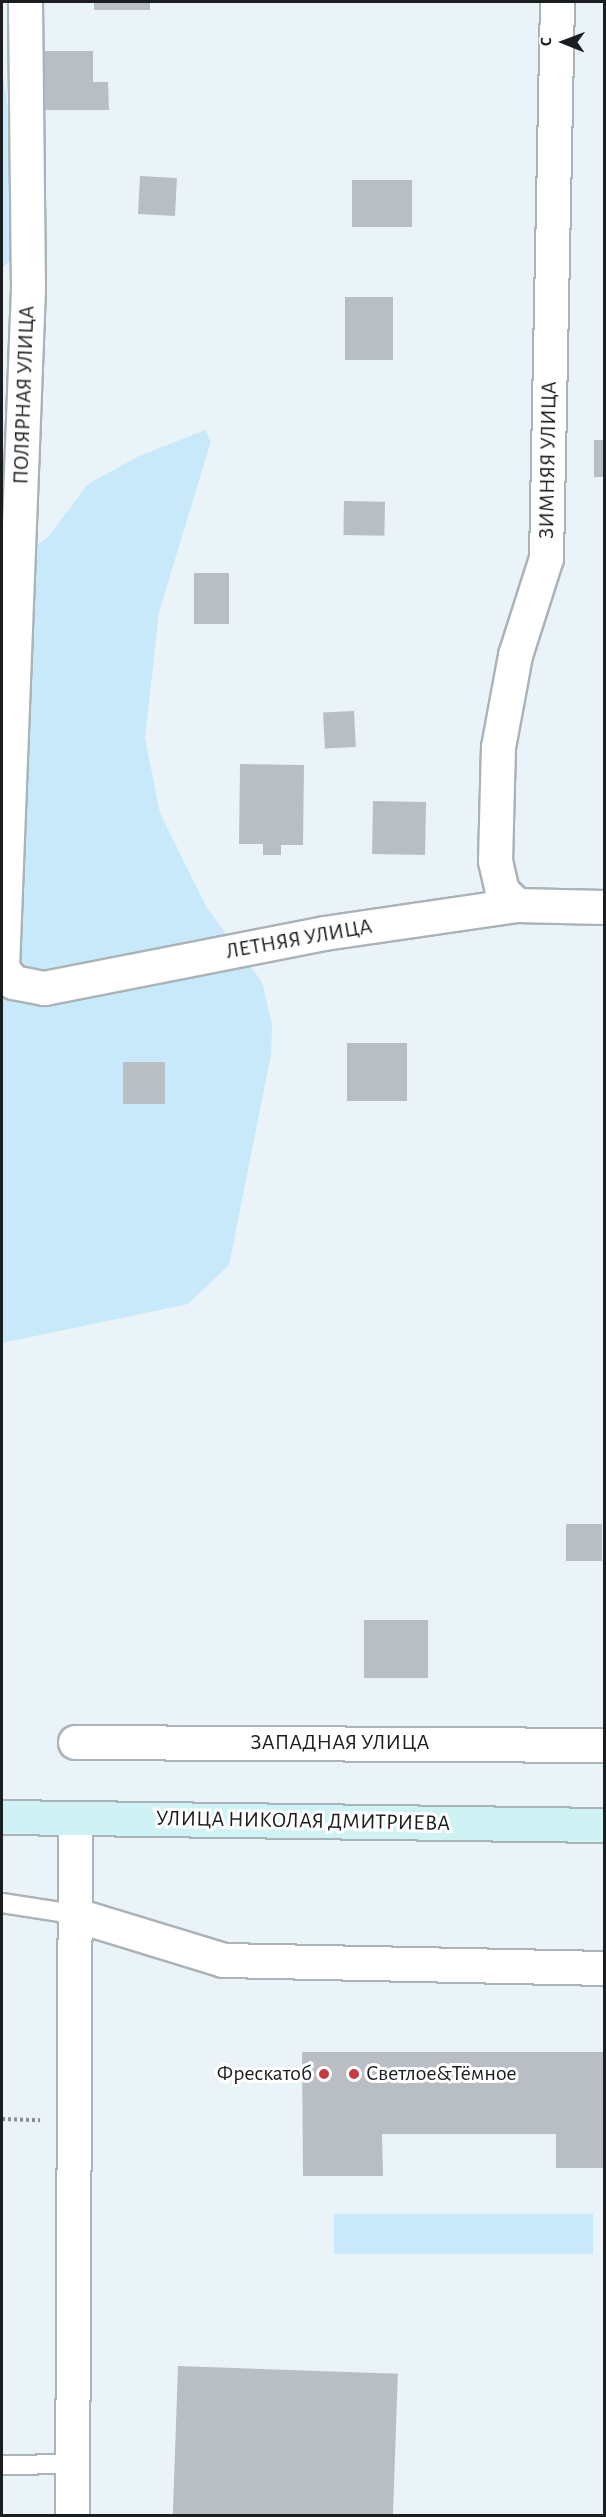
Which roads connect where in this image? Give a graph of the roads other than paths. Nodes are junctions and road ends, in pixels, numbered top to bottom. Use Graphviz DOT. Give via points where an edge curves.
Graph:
graph roads {
  1 [pos="25,2"];
  2 [pos="557,2"];
  3 [pos="517,905"];
  4 [pos="604,907"];
  5 [pos="2,968"];
  6 [pos="75,1742"];
  7 [pos="604,1745"];
  8 [pos="2,1817"];
  9 [pos="75,1818"];
  10 [pos="604,1825"];
  11 [pos="2,1903"];
  12 [pos="73,1914"];
  13 [pos="604,1968"];
  14 [pos="73,2464"];
  15 [pos="2,2465"];
  16 [pos="72,2516"];
  1 -- 5 [label="street, ПОЛЯРНАЯ УЛИЦА" via="28,288"];
  2 -- 3 [label="street, ЗИМНЯЯ УЛИЦА" via="546,558 515,655 498,747 495,861 502,891"];
  3 -- 4 [label="street, ЛЕТНЯЯ УЛИЦА"];
  3 -- 5 [label="street, ЛЕТНЯЯ УЛИЦА" via="324,933 44,988 13,982"];
  6 -- 7 [label="street, ЗАПАДНАЯ УЛИЦА"];
  8 -- 9 [label="main road, УЛИЦА НИКОЛАЯ ДМИТРИЕВА"];
  9 -- 10 [label="main road, УЛИЦА НИКОЛАЯ ДМИТРИЕВА"];
  9 -- 12 [label="street"];
  11 -- 12 [label="lane"];
  12 -- 13 [label="street" via="223,1960"];
  12 -- 14 [label="street"];
  14 -- 15 [label="lane"];
  14 -- 16 [label="street"];
}
